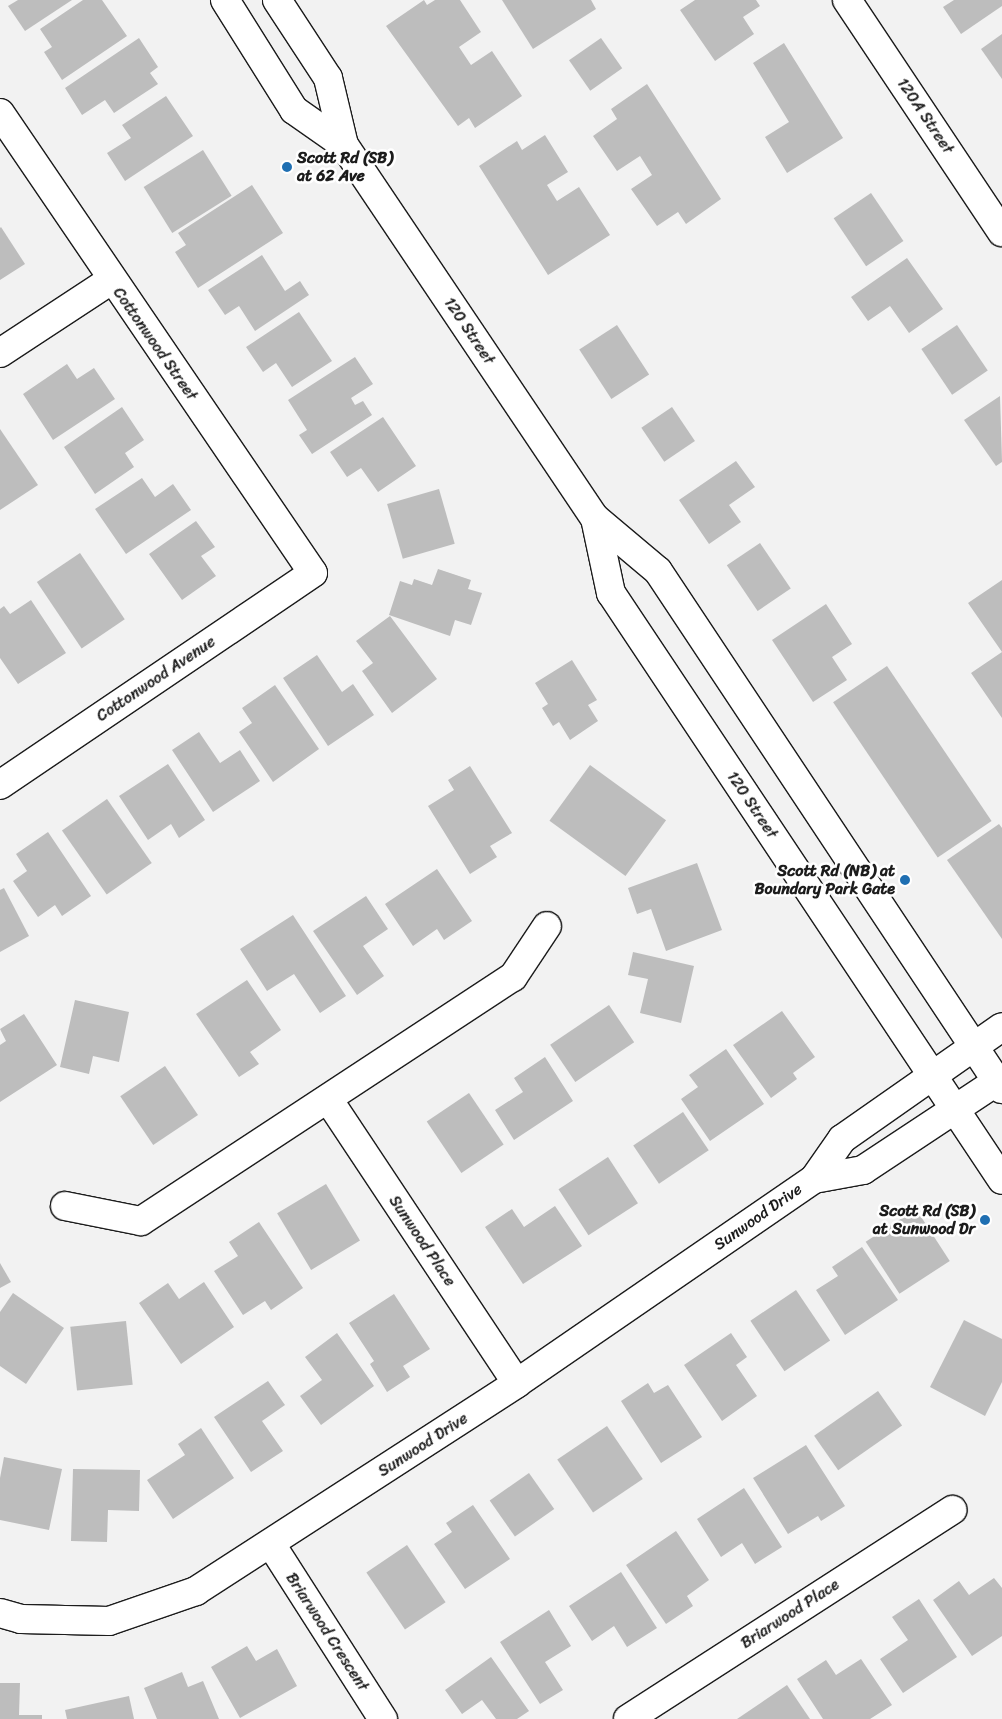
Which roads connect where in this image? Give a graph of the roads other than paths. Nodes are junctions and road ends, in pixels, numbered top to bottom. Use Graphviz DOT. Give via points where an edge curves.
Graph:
graph roads {
  1 [pos="225,0"];
  2 [pos="276,0"];
  3 [pos="848,0"];
  4 [pos="0,113"];
  5 [pos="344,145"];
  6 [pos="1002,232"];
  7 [pos="111,280"];
  8 [pos="0,353"];
  9 [pos="595,518"];
  10 [pos="313,573"];
  11 [pos="0,785"];
  12 [pos="547,926"];
  13 [pos="1002,1027"];
  14 [pos="974,1047"];
  15 [pos="933,1076"];
  16 [pos="1000,1083"];
  17 [pos="328,1099"];
  18 [pos="955,1109"];
  19 [pos="814,1179"];
  20 [pos="1002,1180"];
  21 [pos="65,1206"];
  22 [pos="517,1383"];
  23 [pos="952,1510"];
  24 [pos="271,1544"];
  25 [pos="0,1613"];
  26 [pos="383,1719"];
  27 [pos="628,1719"];
  1 -- 5 [label="street, 120 Street" via="294,110"];
  2 -- 5 [label="street, 120 Street" via="328,78"];
  3 -- 6 [label="street, 120A Street"];
  4 -- 7 [label="street, Cottonwood Street"];
  5 -- 9 [label="street, 120 Street"];
  7 -- 8 [label="street"];
  7 -- 10 [label="street, Cottonwood Street"];
  9 -- 14 [label="street, 120 Street" via="658,571"];
  9 -- 15 [label="street, 120 Street" via="610,593"];
  10 -- 11 [label="street, Cottonwood Avenue"];
  12 -- 17 [label="street" via="513,977"];
  13 -- 14 [label="street, Sunwood Drive"];
  14 -- 15 [label="street, Sunwood Drive"];
  14 -- 16 [label="street, 120 Street"];
  15 -- 18 [label="street, 120 Street"];
  15 -- 19 [label="street, Sunwood Drive" via="842,1139"];
  16 -- 18 [label="street, Sunwood Drive"];
  17 -- 21 [label="street" via="141,1221"];
  17 -- 22 [label="street, Sunwood Place"];
  18 -- 19 [label="street, Sunwood Drive" via="863,1170"];
  18 -- 20 [label="street, 120 Street"];
  19 -- 22 [label="street, Sunwood Drive"];
  22 -- 24 [label="street, Sunwood Drive"];
  23 -- 27 [label="street, Briarwood Place"];
  24 -- 25 [label="street, Sunwood Drive" via="196,1591 109,1621 21,1620"];
  24 -- 26 [label="street, Briarwood Crescent"];
}
